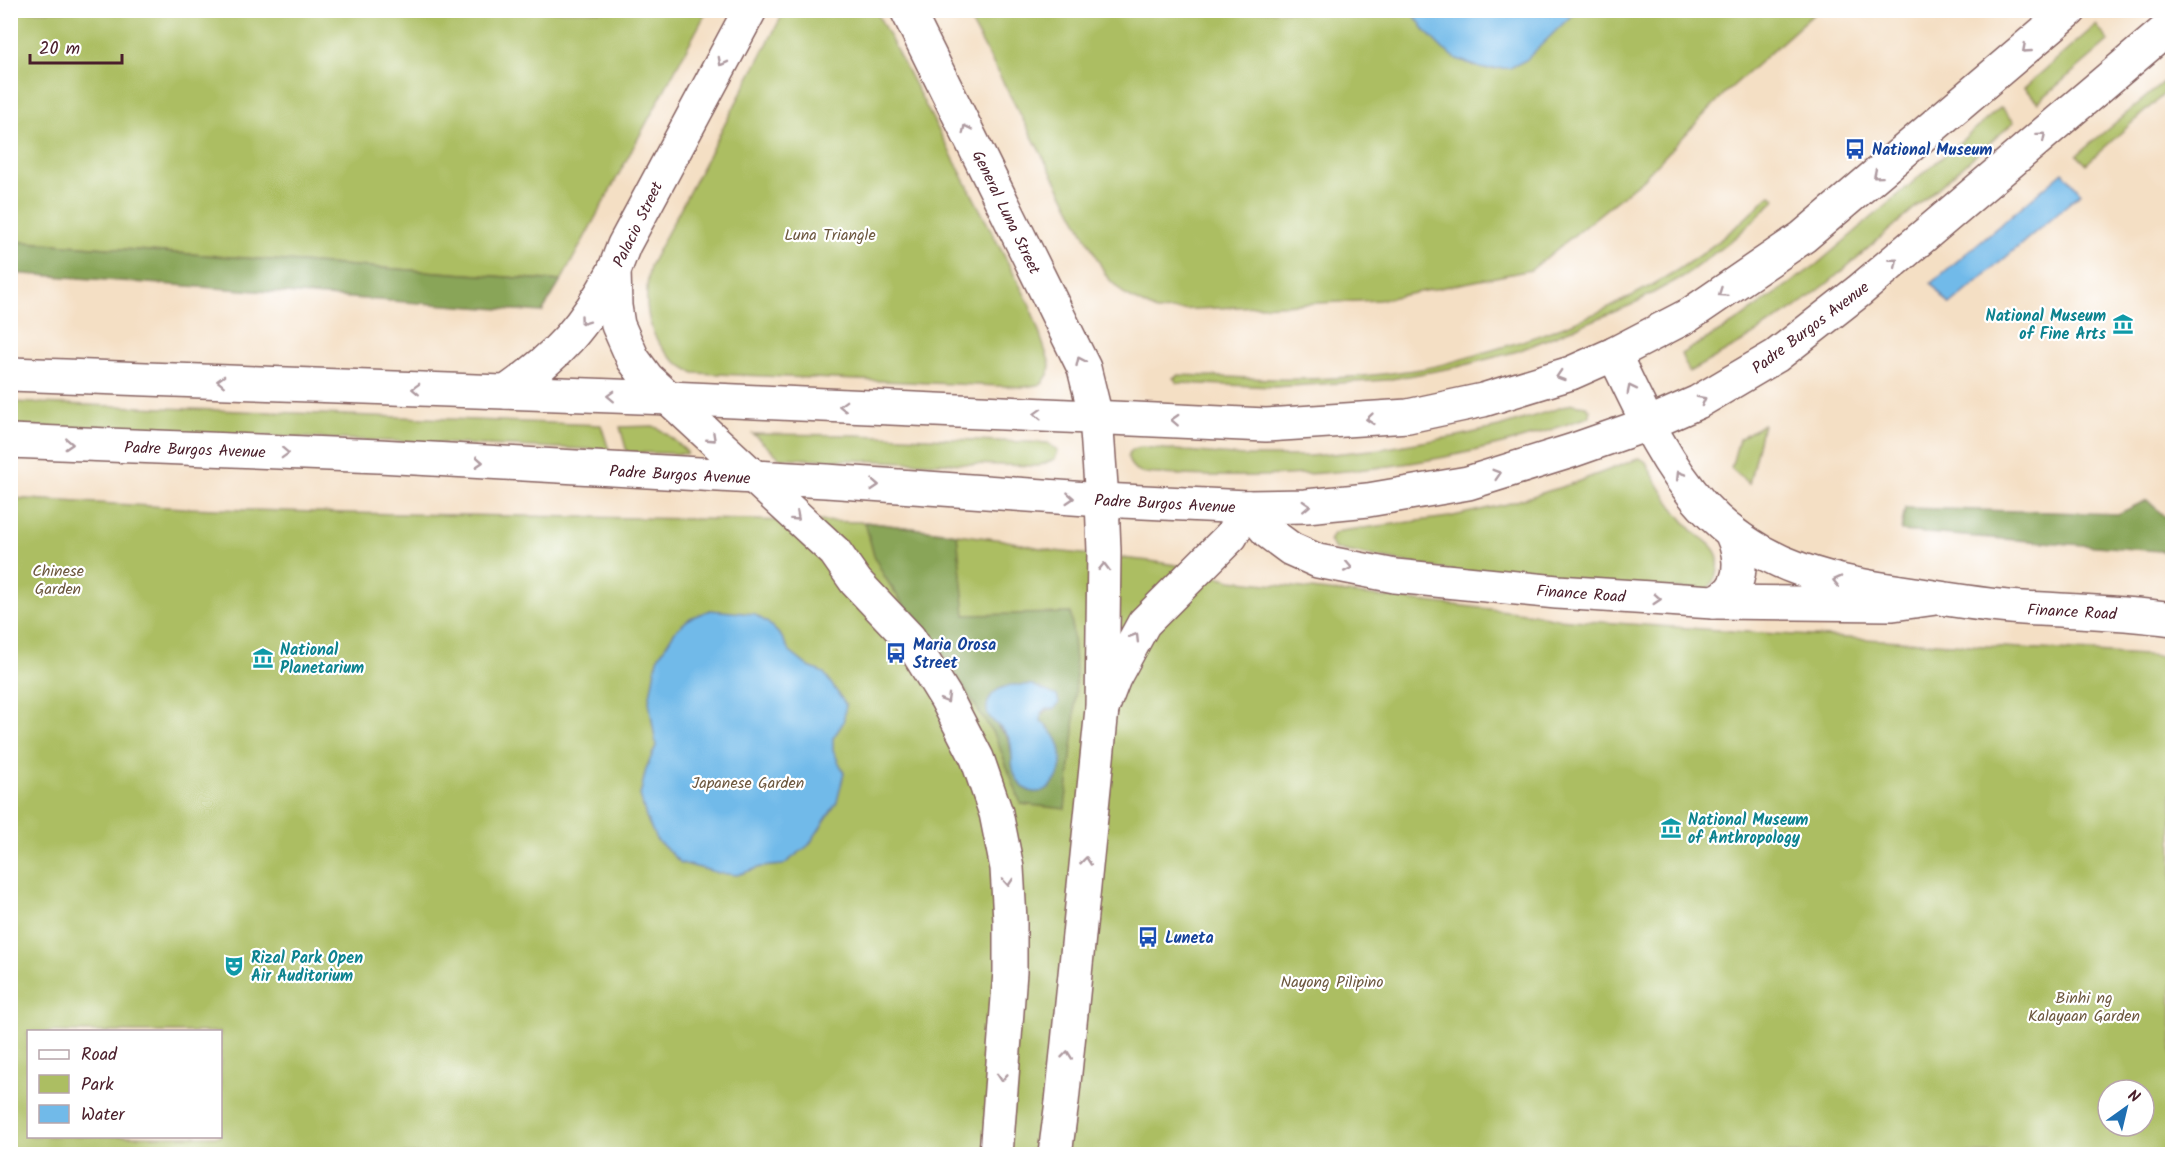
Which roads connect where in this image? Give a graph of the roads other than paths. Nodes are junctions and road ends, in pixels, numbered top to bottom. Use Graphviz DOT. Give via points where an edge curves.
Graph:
graph roads {
  1 [pos="750,10"];
  2 [pos="908,10"];
  3 [pos="2070,10"];
  4 [pos="2172,25"];
  5 [pos="614,271"];
  6 [pos="1614,354"];
  7 [pos="10,374"];
  8 [pos="507,392"];
  9 [pos="669,399"];
  10 [pos="1096,417"];
  11 [pos="1648,424"];
  12 [pos="10,441"];
  13 [pos="754,477"];
  14 [pos="1102,500"];
  15 [pos="1247,507"];
  16 [pos="1731,532"];
  17 [pos="1936,598"];
  18 [pos="1713,602"];
  19 [pos="2172,619"];
  20 [pos="1102,710"];
  21 [pos="996,1155"];
  22 [pos="1055,1155"];
  1 -- 5 [label="main road, Palacio Street, one-way" via="624,244"];
  10 -- 2 [label="main road, General Luna Street, one-way" via="1084,368"];
  3 -- 6 [label="main road, one-way" via="1803,237 1689,315"];
  11 -- 4 [label="main road, Padre Burgos Avenue, one-way" via="1746,375 1811,330"];
  5 -- 8 [label="main road, one-way" via="569,340 550,360"];
  5 -- 9 [label="main road, Palacio Street" via="615,306 624,343 647,378"];
  6 -- 10 [label="main road, one-way" via="1571,373 1483,400 1408,416 1266,425"];
  11 -- 6 [label="main road, Finance Road, one-way"];
  8 -- 7 [label="main road, one-way"];
  9 -- 8 [label="main road, one-way"];
  10 -- 9 [label="main road, one-way"];
  9 -- 13 [label="main road, Palacio Street, one-way"];
  10 -- 14 [label="main road"];
  15 -- 11 [label="main road, Padre Burgos Avenue, one-way" via="1306,507 1468,483"];
  16 -- 11 [label="main road, Finance Road, one-way" via="1685,484"];
  12 -- 13 [label="main road, Padre Burgos Avenue, one-way"];
  13 -- 14 [label="main road, Padre Burgos Avenue, one-way"];
  13 -- 21 [label="main road, one-way" via="835,552 856,582 909,638 977,758 996,813 1007,868 1010,920 1010,972"];
  14 -- 15 [label="main road, Padre Burgos Avenue"];
  20 -- 14 [label="main road, one-way"];
  15 -- 18 [label="main road, Finance Road, one-way" via="1291,549 1318,561 1395,576"];
  20 -- 15 [label="main road, one-way" via="1114,678 1144,623 1231,536"];
  17 -- 16 [label="main road, Finance Road, one-way" via="1811,575 1757,550"];
  16 -- 18 [label="main road" via="1739,556 1736,581 1731,593"];
  17 -- 18 [label="main road, Finance Road" via="1893,604"];
  17 -- 19 [label="main road, Finance Road"];
  22 -- 20 [label="main road, one-way"];
}
